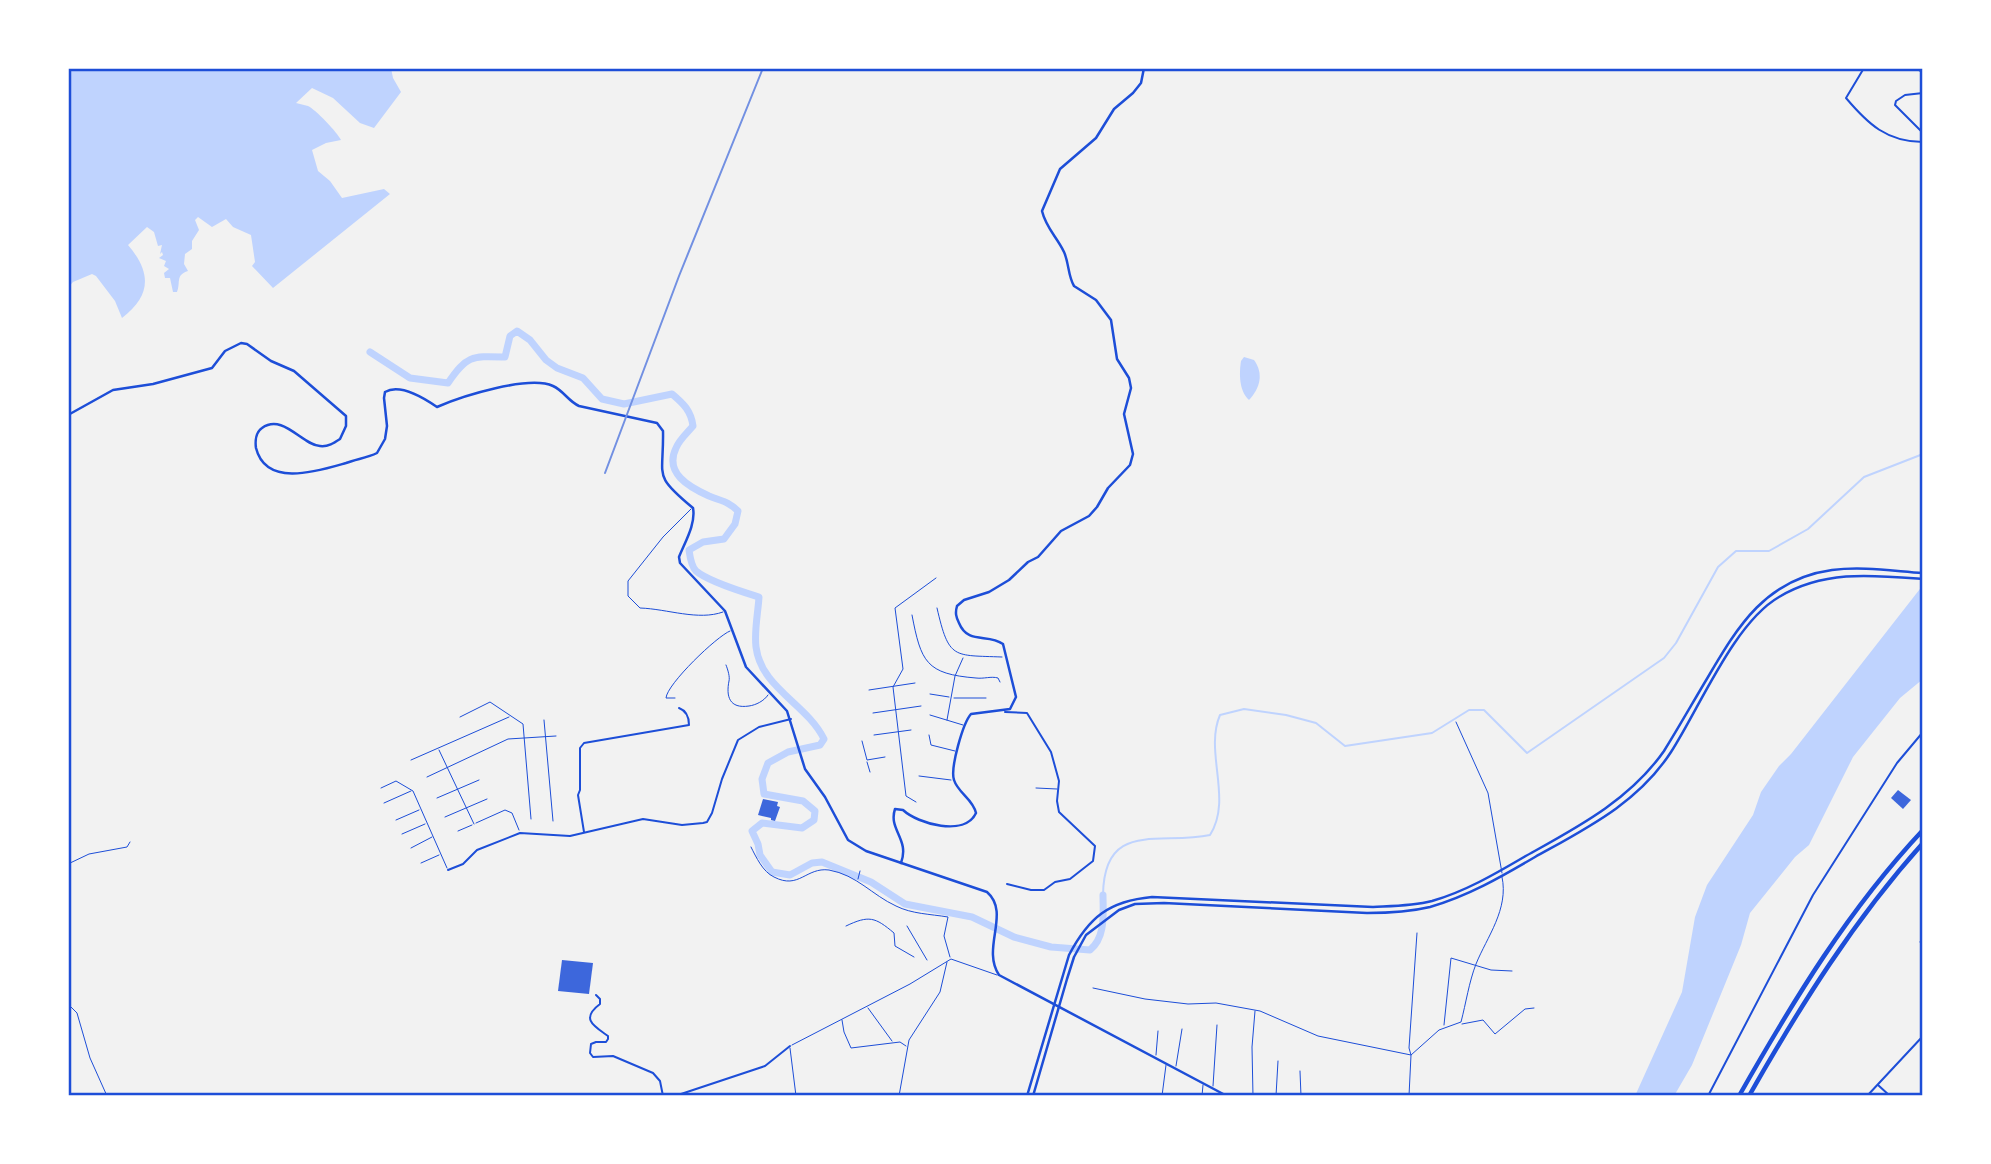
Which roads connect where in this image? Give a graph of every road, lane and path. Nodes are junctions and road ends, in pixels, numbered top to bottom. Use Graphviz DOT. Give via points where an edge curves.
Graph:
graph roads {
  1 [pos="1144,68"];
  2 [pos="1864,68"];
  3 [pos="1915,68"];
  4 [pos="1923,72"];
  5 [pos="1923,93"];
  6 [pos="1923,133"];
  7 [pos="1923,142"];
  8 [pos="68,415"];
  9 [pos="693,508"];
  10 [pos="1923,573"];
  11 [pos="936,578"];
  12 [pos="1923,579"];
  13 [pos="937,608"];
  14 [pos="725,611"];
  15 [pos="912,615"];
  16 [pos="733,631"];
  17 [pos="963,656"];
  18 [pos="1002,657"];
  19 [pos="726,665"];
  20 [pos="956,676"];
  21 [pos="1000,682"];
  22 [pos="915,683"];
  23 [pos="893,687"];
  24 [pos="869,690"];
  25 [pos="769,693"];
  26 [pos="930,694"];
  27 [pos="952,697"];
  28 [pos="675,698"];
  29 [pos="986,698"];
  30 [pos="921,706"];
  31 [pos="679,708"];
  32 [pos="895,710"];
  33 [pos="1005,712"];
  34 [pos="873,713"];
  35 [pos="930,715"];
  36 [pos="511,716"];
  37 [pos="460,717"];
  38 [pos="792,719"];
  39 [pos="544,720"];
  40 [pos="947,720"];
  41 [pos="1456,722"];
  42 [pos="965,725"];
  43 [pos="911,730"];
  44 [pos="898,732"];
  45 [pos="1923,732"];
  46 [pos="874,735"];
  47 [pos="929,735"];
  48 [pos="544,736"];
  49 [pos="556,736"];
  50 [pos="526,737"];
  51 [pos="862,741"];
  52 [pos="438,748"];
  53 [pos="957,752"];
  54 [pos="885,757"];
  55 [pos="867,760"];
  56 [pos="411,761"];
  57 [pos="447,768"];
  58 [pos="870,772"];
  59 [pos="919,776"];
  60 [pos="426,778"];
  61 [pos="479,780"];
  62 [pos="954,780"];
  63 [pos="381,788"];
  64 [pos="1037,788"];
  65 [pos="457,789"];
  66 [pos="1059,790"];
  67 [pos="413,791"];
  68 [pos="437,798"];
  69 [pos="487,799"];
  70 [pos="916,802"];
  71 [pos="384,803"];
  72 [pos="466,808"];
  73 [pos="421,809"];
  74 [pos="445,817"];
  75 [pos="531,819"];
  76 [pos="396,820"];
  77 [pos="553,821"];
  78 [pos="428,823"];
  79 [pos="474,824"];
  80 [pos="1923,830"];
  81 [pos="458,831"];
  82 [pos="520,833"];
  83 [pos="584,833"];
  84 [pos="402,834"];
  85 [pos="433,836"];
  86 [pos="130,842"];
  87 [pos="1923,843"];
  88 [pos="751,847"];
  89 [pos="411,848"];
  90 [pos="441,854"];
  91 [pos="421,863"];
  92 [pos="901,863"];
  93 [pos="68,864"];
  94 [pos="448,870"];
  95 [pos="1502,870"];
  96 [pos="860,871"];
  97 [pos="1502,876"];
  98 [pos="858,881"];
  99 [pos="1007,884"];
  100 [pos="846,926"];
  101 [pos="907,926"];
  102 [pos="1417,933"];
  103 [pos="1923,934"];
  104 [pos="1920,942"];
  105 [pos="914,957"];
  106 [pos="951,959"];
  107 [pos="927,960"];
  108 [pos="947,961"];
  109 [pos="1476,965"];
  110 [pos="1512,971"];
  111 [pos="999,975"];
  112 [pos="1093,988"];
  113 [pos="596,995"];
  114 [pos="1052,1003"];
  115 [pos="68,1004"];
  116 [pos="867,1006"];
  117 [pos="1059,1006"];
  118 [pos="1534,1008"];
  119 [pos="1255,1010"];
  120 [pos="842,1018"];
  121 [pos="1459,1024"];
  122 [pos="1217,1025"];
  123 [pos="1444,1027"];
  124 [pos="1182,1029"];
  125 [pos="1158,1031"];
  126 [pos="1923,1036"];
  127 [pos="894,1043"];
  128 [pos="790,1046"];
  129 [pos="907,1047"];
  130 [pos="1411,1055"];
  131 [pos="1156,1057"];
  132 [pos="1278,1061"];
  133 [pos="1166,1063"];
  134 [pos="1176,1069"];
  135 [pos="1300,1071"];
  136 [pos="1203,1083"];
  137 [pos="1878,1085"];
  138 [pos="1213,1088"];
  139 [pos="107,1096"];
  140 [pos="663,1096"];
  141 [pos="675,1096"];
  142 [pos="796,1096"];
  143 [pos="899,1096"];
  144 [pos="1027,1096"];
  145 [pos="1033,1096"];
  146 [pos="1162,1096"];
  147 [pos="1202,1096"];
  148 [pos="1227,1096"];
  149 [pos="1253,1096"];
  150 [pos="1276,1096"];
  151 [pos="1300,1096"];
  152 [pos="1409,1096"];
  153 [pos="1708,1096"];
  154 [pos="1739,1096"];
  155 [pos="1749,1096"];
  156 [pos="1867,1096"];
  157 [pos="1890,1096"];
  1 -- 33 [label="street" via="1141,83 1114,110 1096,138 1060,169 1042,211 1066,256 1074,286 1097,300 1111,320 1117,359 1131,388 1124,414 1133,454 1130,465 1089,516 1061,531 1009,580 964,600 955,610 966,634 994,639 1006,649 1016,697"];
  2 -- 7 [label="street" via="1846,98 1881,134"];
  3 -- 4 [label="street"];
  5 -- 6 [label="street" via="1905,95 1895,105"];
  8 -- 9 [label="street" via="113,390 212,368 225,351 247,344 294,371 344,412 346,426 340,439 323,447 274,424 258,432 256,446 267,467 278,472 313,471 377,453 386,435 385,392 391,389 437,407 454,399 543,383 579,406 657,424 663,431 662,476"];
  9 -- 14 [label="street" via="694,520 680,563"];
  9 -- 14 [label="lane" via="628,581 628,596 640,608 709,617"];
  10 -- 95 [label="street" via="1830,570 1764,599 1740,624 1664,751 1635,786 1611,806"];
  11 -- 23 [label="lane" via="895,608 903,669"];
  12 -- 97 [label="street" via="1833,576 1777,598 1754,617 1734,645 1651,780 1597,823"];
  13 -- 17 [label="lane" via="946,640"];
  14 -- 16 [label="street"];
  15 -- 20 [label="lane" via="922,653 933,667"];
  16 -- 25 [label="street" via="746,667"];
  16 -- 28 [label="lane" via="719,637 671,687 666,698"];
  17 -- 18 [label="lane"];
  17 -- 20 [label="lane"];
  19 -- 25 [label="lane" via="730,680 726,689 733,702 754,704"];
  20 -- 21 [label="lane" via="992,677"];
  20 -- 27 [label="lane"];
  22 -- 23 [label="lane"];
  23 -- 24 [label="lane"];
  23 -- 32 [label="lane"];
  25 -- 38 [label="street"];
  26 -- 27 [label="lane"];
  27 -- 29 [label="lane"];
  27 -- 40 [label="lane"];
  30 -- 32 [label="lane"];
  31 -- 83 [label="street" via="689,717 689,725 584,743 580,748 578,795"];
  32 -- 34 [label="lane"];
  32 -- 44 [label="lane"];
  33 -- 42 [label="street" via="971,714"];
  33 -- 66 [label="street" via="1027,713 1051,752"];
  35 -- 40 [label="lane"];
  36 -- 37 [label="lane" via="491,702"];
  36 -- 50 [label="lane" via="523,724"];
  36 -- 52 [label="lane"];
  38 -- 83 [label="street" via="759,727 738,740 707,821 682,825 643,819"];
  38 -- 92 [label="street" via="810,779 848,840"];
  39 -- 48 [label="lane"];
  40 -- 42 [label="lane"];
  41 -- 95 [label="lane" via="1488,793"];
  42 -- 53 [label="street"];
  43 -- 44 [label="lane"];
  44 -- 46 [label="lane"];
  44 -- 70 [label="lane" via="906,796"];
  45 -- 153 [label="street" via="1897,763 1813,895"];
  47 -- 53 [label="lane" via="931,745"];
  48 -- 49 [label="lane"];
  48 -- 50 [label="lane"];
  48 -- 77 [label="lane"];
  50 -- 57 [label="lane" via="508,739"];
  50 -- 75 [label="lane"];
  51 -- 55 [label="lane"];
  52 -- 56 [label="lane"];
  52 -- 57 [label="lane"];
  53 -- 62 [label="street"];
  54 -- 55 [label="lane"];
  55 -- 58 [label="lane"];
  57 -- 60 [label="lane"];
  57 -- 65 [label="lane"];
  59 -- 62 [label="lane"];
  61 -- 65 [label="lane"];
  62 -- 92 [label="street" via="976,815 949,826 918,821 895,809 893,817 905,851"];
  63 -- 67 [label="lane" via="396,781"];
  64 -- 66 [label="lane"];
  65 -- 68 [label="lane"];
  65 -- 72 [label="lane"];
  66 -- 99 [label="street" via="1059,811 1095,846 1094,858 1070,879 1044,890"];
  67 -- 71 [label="lane"];
  67 -- 73 [label="lane"];
  69 -- 72 [label="lane"];
  72 -- 74 [label="lane"];
  72 -- 79 [label="lane"];
  73 -- 76 [label="lane"];
  73 -- 78 [label="lane"];
  78 -- 84 [label="lane"];
  78 -- 85 [label="lane"];
  79 -- 81 [label="lane"];
  79 -- 82 [label="lane" via="505,810 512,813"];
  80 -- 154 [label="highway" via="1874,885 1831,944"];
  82 -- 83 [label="street"];
  82 -- 94 [label="street" via="477,850 463,864"];
  85 -- 89 [label="lane"];
  85 -- 90 [label="lane"];
  86 -- 93 [label="lane" via="127,847"];
  87 -- 155 [label="highway" via="1840,945"];
  88 -- 98 [label="lane" via="771,876 791,883 825,870"];
  90 -- 91 [label="lane"];
  90 -- 94 [label="lane"];
  92 -- 111 [label="street" via="987,892 996,904 993,963"];
  95 -- 97 [label="lane"];
  95 -- 114 [label="street" via="1462,890 1403,906 1130,899 1095,918 1080,935"];
  96 -- 98 [label="lane"];
  97 -- 109 [label="lane" via="1500,908"];
  97 -- 117 [label="street" via="1462,896 1400,912 1135,904 1086,935"];
  98 -- 106 [label="lane" via="892,905 948,917 944,936"];
  100 -- 105 [label="lane" via="863,919 878,920 894,933 895,946"];
  101 -- 107 [label="lane"];
  102 -- 130 [label="lane"];
  103 -- 104 [label="lane"];
  106 -- 108 [label="lane"];
  106 -- 111 [label="lane"];
  108 -- 116 [label="lane"];
  108 -- 129 [label="lane" via="940,992"];
  109 -- 110 [label="lane"];
  109 -- 121 [label="lane"];
  109 -- 123 [label="lane" via="1451,958"];
  111 -- 114 [label="street"];
  112 -- 119 [label="lane" via="1145,999"];
  113 -- 140 [label="street" via="600,1004 592,1010 591,1024 608,1040 591,1045 590,1053 593,1057 613,1056 653,1073"];
  114 -- 117 [label="street"];
  114 -- 144 [label="street"];
  115 -- 139 [label="lane" via="77,1013"];
  116 -- 120 [label="lane"];
  116 -- 127 [label="lane"];
  117 -- 131 [label="street"];
  117 -- 145 [label="street"];
  118 -- 121 [label="lane" via="1525,1009 1495,1034 1483,1020"];
  119 -- 130 [label="lane" via="1318,1036"];
  119 -- 149 [label="lane"];
  120 -- 127 [label="lane" via="851,1048"];
  120 -- 128 [label="lane"];
  121 -- 123 [label="lane"];
  122 -- 138 [label="lane"];
  123 -- 130 [label="lane"];
  124 -- 134 [label="lane"];
  125 -- 131 [label="lane"];
  126 -- 137 [label="street"];
  127 -- 129 [label="lane"];
  128 -- 141 [label="street" via="765,1066"];
  128 -- 142 [label="lane"];
  129 -- 143 [label="lane"];
  130 -- 152 [label="lane"];
  131 -- 133 [label="street"];
  132 -- 150 [label="lane"];
  133 -- 134 [label="street"];
  133 -- 146 [label="lane"];
  134 -- 136 [label="street"];
  135 -- 151 [label="lane"];
  136 -- 138 [label="street"];
  136 -- 147 [label="lane"];
  137 -- 156 [label="street"];
  137 -- 157 [label="street"];
  138 -- 148 [label="street"];
}
